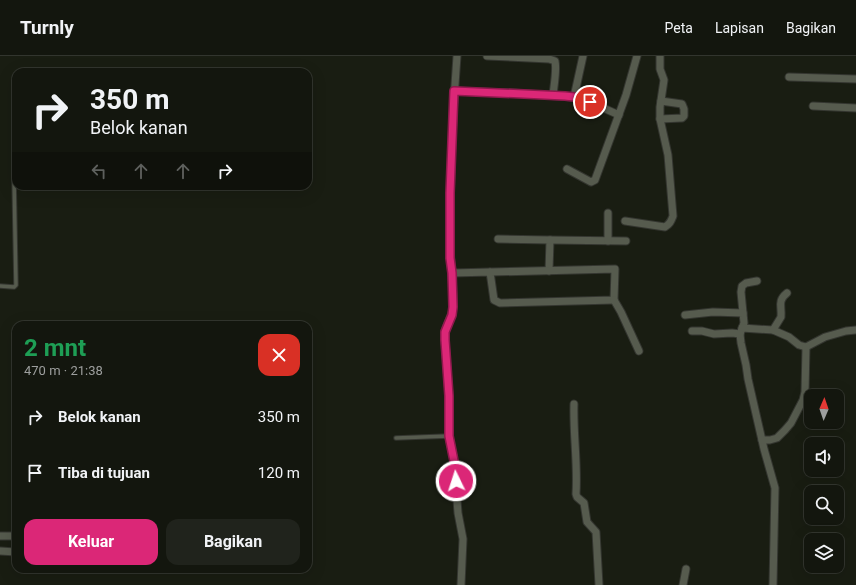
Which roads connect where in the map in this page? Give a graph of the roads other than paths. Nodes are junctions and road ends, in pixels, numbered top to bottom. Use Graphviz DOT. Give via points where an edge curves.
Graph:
graph roads {
  1 [pos="457,56"];
  2 [pos="487,56"];
  3 [pos="582,56"];
  4 [pos="637,56"];
  5 [pos="660,56"];
  6 [pos="789,77"];
  7 [pos="856,79"];
  8 [pos="454,91"];
  9 [pos="553,96"];
  10 [pos="574,97"];
  11 [pos="661,102"];
  12 [pos="813,106"];
  13 [pos="856,108"];
  14 [pos="619,114"];
  15 [pos="660,119"];
  16 [pos="567,169"];
  17 [pos="14,190"];
  18 [pos="608,213"];
  19 [pos="625,222"];
  20 [pos="498,239"];
  21 [pos="550,240"];
  22 [pos="608,241"];
  23 [pos="626,241"];
  24 [pos="548,271"];
  25 [pos="490,272"];
  26 [pos="452,273"];
  27 [pos="757,282"];
  28 [pos="0,286"];
  29 [pos="787,293"];
  30 [pos="614,300"];
  31 [pos="743,313"];
  32 [pos="685,315"];
  33 [pos="773,330"];
  34 [pos="856,330"];
  35 [pos="692,331"];
  36 [pos="741,331"];
  37 [pos="806,347"];
  38 [pos="639,350"];
  39 [pos="574,404"];
  40 [pos="449,436"];
  41 [pos="396,438"];
  42 [pos="762,440"];
  43 [pos="0,536"];
  44 [pos="12,536"];
  45 [pos="0,551"];
  46 [pos="12,552"];
  47 [pos="686,569"];
  48 [pos="461,585"];
  49 [pos="599,585"];
  50 [pos="683,585"];
  51 [pos="773,585"];
  1 -- 8 [label="street"];
  2 -- 9 [label="street" via="553,60 556,63"];
  3 -- 10 [label="street"];
  4 -- 14 [label="street"];
  5 -- 11 [label="street" via="660,69 664,80"];
  6 -- 7 [label="street"];
  8 -- 9 [label="street"];
  8 -- 26 [label="street" via="450,193"];
  9 -- 10 [label="street"];
  10 -- 14 [label="street"];
  11 -- 15 [label="street"];
  11 -- 15 [label="street" via="682,104 684,116"];
  12 -- 13 [label="street"];
  14 -- 16 [label="street" via="595,180 591,182"];
  15 -- 19 [label="street" via="668,155 673,216 665,227"];
  17 -- 28 [label="lane" via="16,285"];
  18 -- 22 [label="street"];
  20 -- 21 [label="street"];
  21 -- 22 [label="street"];
  21 -- 24 [label="street"];
  22 -- 23 [label="street"];
  24 -- 25 [label="street"];
  24 -- 30 [label="street" via="614,269"];
  25 -- 26 [label="street"];
  25 -- 30 [label="street" via="494,300 500,303"];
  26 -- 40 [label="street" via="452,311 445,335"];
  27 -- 31 [label="street" via="742,286"];
  29 -- 33 [label="street" via="781,298 781,317"];
  30 -- 38 [label="street"];
  31 -- 32 [label="street" via="713,312"];
  31 -- 36 [label="street" via="744,323"];
  33 -- 36 [label="street"];
  33 -- 37 [label="street"];
  34 -- 37 [label="street" via="824,337"];
  35 -- 36 [label="street" via="714,334"];
  36 -- 42 [label="street" via="741,343"];
  37 -- 42 [label="street" via="805,392 798,412 777,438"];
  39 -- 49 [label="street" via="576,494 584,503 587,522 596,532"];
  40 -- 41 [label="lane"];
  40 -- 48 [label="street" via="463,539"];
  42 -- 51 [label="street" via="775,488"];
  43 -- 44 [label="street"];
  45 -- 46 [label="street"];
  47 -- 50 [label="street"];
}
